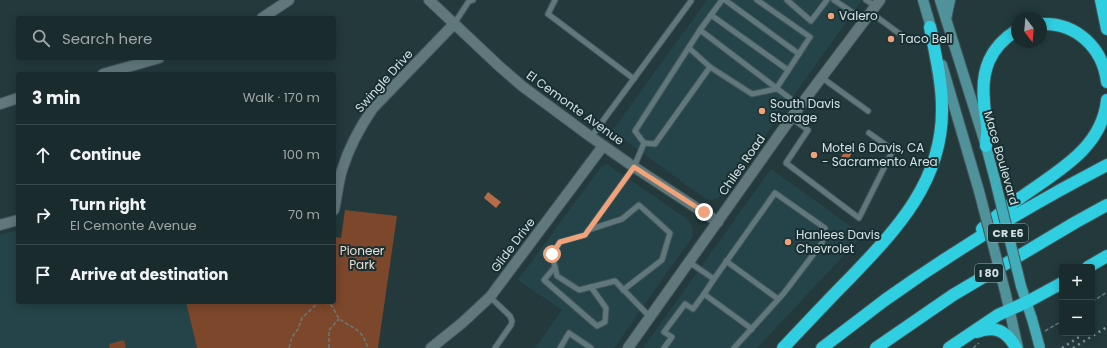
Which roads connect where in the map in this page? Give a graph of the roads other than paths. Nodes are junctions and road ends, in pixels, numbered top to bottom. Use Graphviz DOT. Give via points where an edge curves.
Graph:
graph roads {
  1 [pos="289,0"];
  2 [pos="429,0"];
  3 [pos="473,0"];
  4 [pos="555,0"];
  5 [pos="722,0"];
  6 [pos="725,0"];
  7 [pos="757,0"];
  8 [pos="787,0"];
  9 [pos="827,0"];
  10 [pos="834,0"];
  11 [pos="922,0"];
  12 [pos="940,0"];
  13 [pos="950,0"];
  14 [pos="691,1"];
  15 [pos="1103,6"];
  16 [pos="871,8"];
  17 [pos="711,15"];
  18 [pos="265,16"];
  19 [pos="946,19"];
  20 [pos="454,24"];
  21 [pos="1047,24"];
  22 [pos="930,27"];
  23 [pos="1107,29"];
  24 [pos="700,30"];
  25 [pos="1011,34"];
  26 [pos="908,40"];
  27 [pos="689,48"];
  28 [pos="799,54"];
  29 [pos="152,60"];
  30 [pos="710,66"];
  31 [pos="788,70"];
  32 [pos="110,72"];
  33 [pos="821,77"];
  34 [pos="634,80"];
  35 [pos="1107,82"];
  36 [pos="776,88"];
  37 [pos="16,99"];
  38 [pos="1107,100"];
  39 [pos="0,104"];
  40 [pos="800,106"];
  41 [pos="868,111"];
  42 [pos="791,118"];
  43 [pos="868,132"];
  44 [pos="591,137"];
  45 [pos="644,143"];
  46 [pos="604,146"];
  47 [pos="986,146"];
  48 [pos="1107,164"];
  49 [pos="634,167"];
  50 [pos="338,169"];
  51 [pos="336,190"];
  52 [pos="1107,205"];
  53 [pos="16,221"];
  54 [pos="718,222"];
  55 [pos="0,226"];
  56 [pos="588,230"];
  57 [pos="952,255"];
  58 [pos="1107,256"];
  59 [pos="726,261"];
  60 [pos="690,262"];
  61 [pos="1093,264"];
  62 [pos="555,267"];
  63 [pos="714,279"];
  64 [pos="1059,285"];
  65 [pos="591,287"];
  66 [pos="623,290"];
  67 [pos="704,294"];
  68 [pos="490,297"];
  69 [pos="778,299"];
  70 [pos="1027,302"];
  71 [pos="1010,310"];
  72 [pos="650,316"];
  73 [pos="752,329"];
  74 [pos="1009,330"];
  75 [pos="968,335"];
  76 [pos="431,348"];
  77 [pos="495,348"];
  78 [pos="560,348"];
  79 [pos="591,348"];
  80 [pos="628,348"];
  81 [pos="664,348"];
  82 [pos="734,348"];
  83 [pos="783,348"];
  84 [pos="822,348"];
  85 [pos="876,348"];
  86 [pos="949,348"];
  87 [pos="1017,348"];
  88 [pos="1040,348"];
  1 -- 18 [label="street"];
  2 -- 20 [label="street, El Cemonte Avenue"];
  3 -- 20 [label="lane" via="469,1"];
  4 -- 34 [label="lane" via="548,14"];
  5 -- 17 [label="lane"];
  6 -- 28 [label="lane"];
  7 -- 28 [label="lane" via="810,37"];
  8 -- 9 [label="lane" via="811,20"];
  10 -- 16 [label="lane"];
  11 -- 22 [label="main road, CR E6"];
  12 -- 19 [label="main road, Mace Boulevard"];
  13 -- 19 [label="main road"];
  14 -- 34 [label="lane"];
  15 -- 23 [label="highway"];
  16 -- 26 [label="lane"];
  16 -- 33 [label="street, Chiles Road"];
  17 -- 24 [label="lane"];
  17 -- 31 [label="lane"];
  19 -- 47 [label="main road, Mace Boulevard"];
  20 -- 44 [label="street, El Cemonte Avenue" via="522,86"];
  20 -- 50 [label="street, Swingle Drive" via="374,108 354,137"];
  21 -- 35 [label="highway" via="1058,25 1082,36 1097,52"];
  22 -- 71 [label="main road, CR E6, bridge" via="979,191"];
  22 -- 83 [label="highway" via="942,108 934,162 924,187 908,213 886,240"];
  24 -- 27 [label="lane"];
  24 -- 36 [label="lane"];
  25 -- 47 [label="highway" via="990,56 987,65 983,89 987,126"];
  27 -- 30 [label="lane"];
  27 -- 45 [label="lane" via="635,131"];
  28 -- 31 [label="lane"];
  29 -- 32 [label="street"];
  30 -- 36 [label="lane" via="752,94"];
  30 -- 45 [label="lane" via="655,144"];
  31 -- 36 [label="lane"];
  33 -- 40 [label="street, Chiles Road"];
  33 -- 41 [label="lane"];
  34 -- 44 [label="lane"];
  36 -- 40 [label="lane"];
  37 -- 39 [label="street"];
  38 -- 57 [label="highway" via="1102,122 1086,147"];
  40 -- 42 [label="street, Chiles Road"];
  42 -- 43 [label="lane" via="808,130 786,163 859,218 893,150"];
  42 -- 54 [label="street, Chiles Road"];
  44 -- 46 [label="street, El Cemonte Avenue"];
  45 -- 49 [label="lane"];
  46 -- 49 [label="street, El Cemonte Avenue"];
  46 -- 68 [label="street, Glide Drive"];
  47 -- 70 [label="main road, Mace Boulevard / CR E6, bridge"];
  48 -- 57 [label="highway" via="1028,208"];
  49 -- 54 [label="street, El Cemonte Avenue"];
  49 -- 56 [label="lane"];
  50 -- 51 [label="street, Swingle Drive"];
  52 -- 85 [label="highway, I 80" via="953,295"];
  53 -- 55 [label="street"];
  54 -- 60 [label="street, Chiles Road"];
  56 -- 62 [label="lane" via="585,235 560,242 552,254"];
  56 -- 66 [label="lane" via="622,219 639,205 670,233 662,260"];
  57 -- 84 [label="highway" via="885,300"];
  58 -- 61 [label="highway"];
  59 -- 63 [label="lane"];
  59 -- 69 [label="lane"];
  59 -- 69 [label="lane" via="775,193 825,228 822,243"];
  60 -- 63 [label="lane"];
  60 -- 72 [label="street, Chiles Road"];
  62 -- 65 [label="lane" via="556,276 579,290"];
  62 -- 65 [label="lane" via="544,280 597,326 605,322 606,308"];
  63 -- 67 [label="lane"];
  64 -- 70 [label="highway"];
  65 -- 66 [label="lane" via="615,281"];
  66 -- 72 [label="lane"];
  67 -- 73 [label="lane"];
  67 -- 81 [label="lane" via="693,309 685,304 664,332 672,337"];
  68 -- 76 [label="street, Glide Drive"];
  68 -- 77 [label="lane" via="512,321"];
  69 -- 73 [label="lane"];
  70 -- 71 [label="highway"];
  70 -- 88 [label="main road, Mace Boulevard / CR E6, bridge"];
  71 -- 74 [label="main road, CR E6"];
  71 -- 75 [label="highway"];
  72 -- 80 [label="street, Chiles Road"];
  73 -- 82 [label="lane"];
  74 -- 75 [label="highway" via="986,329"];
  74 -- 87 [label="highway"];
  75 -- 86 [label="highway"];
  78 -- 79 [label="lane" via="569,333"];
}
